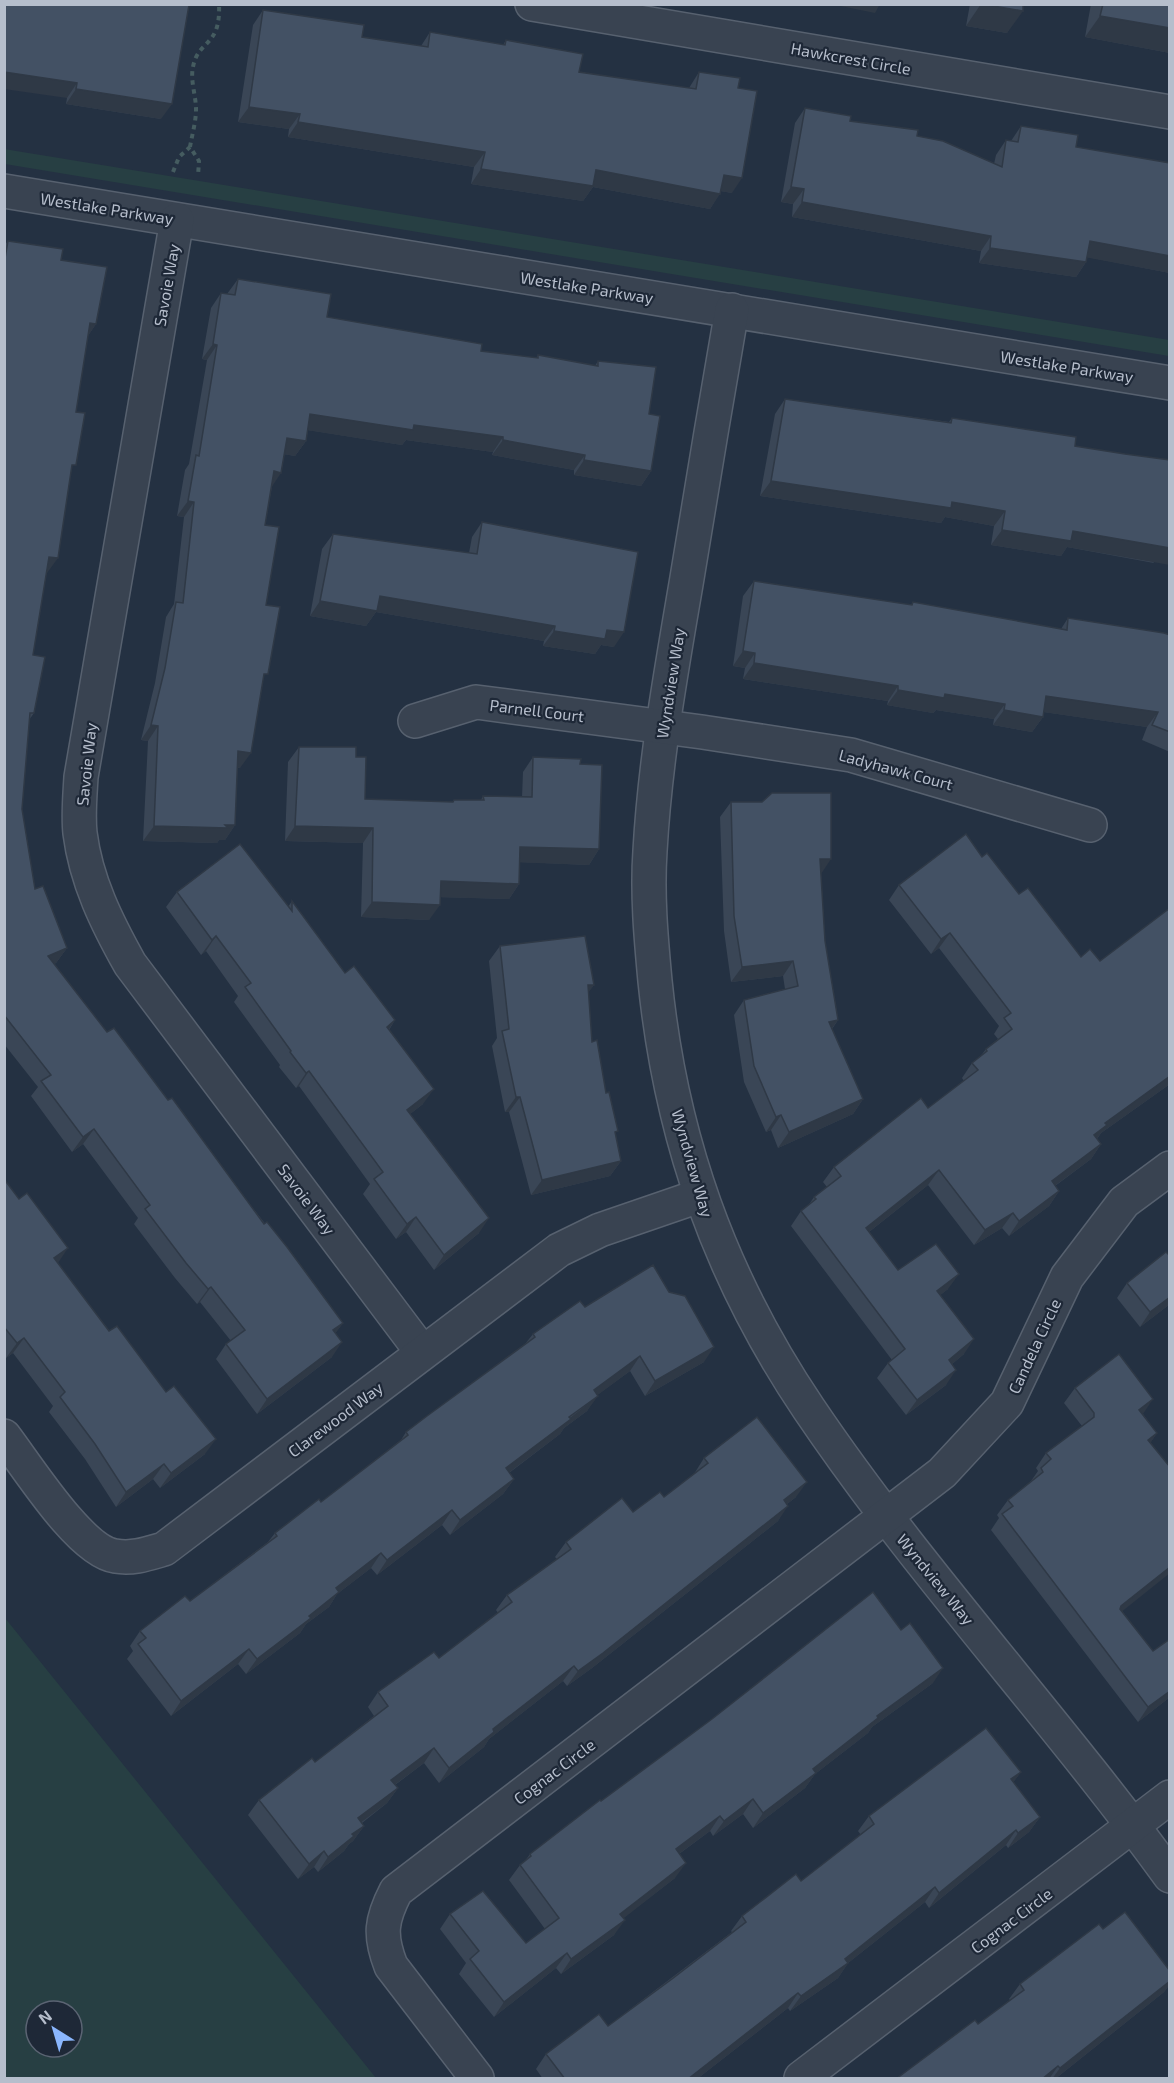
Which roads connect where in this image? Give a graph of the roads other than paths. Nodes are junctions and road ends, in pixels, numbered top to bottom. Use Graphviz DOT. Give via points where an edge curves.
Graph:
graph roads {
  1 [pos="532,4"];
  2 [pos="1170,112"];
  3 [pos="4,191"];
  4 [pos="177,220"];
  5 [pos="732,310"];
  6 [pos="1170,383"];
  7 [pos="415,722"];
  8 [pos="662,726"];
  9 [pos="1090,825"];
  10 [pos="1170,1168"];
  11 [pos="699,1196"];
  12 [pos="422,1353"];
  13 [pos="4,1437"];
  14 [pos="887,1517"];
  15 [pos="1170,1797"];
  16 [pos="1134,1827"];
  17 [pos="1170,1876"];
  18 [pos="477,2079"];
  19 [pos="801,2079"];
  1 -- 2 [label="street, Hawkcrest Circle"];
  3 -- 4 [label="street, Westlake Parkway"];
  4 -- 5 [label="street, Westlake Parkway"];
  4 -- 12 [label="street, Savoie Way" via="82,767 80,832 90,879 107,923 130,964"];
  5 -- 6 [label="street, Westlake Parkway"];
  5 -- 8 [label="street, Wyndview Way"];
  7 -- 8 [label="street, Parnell Court" via="476,702"];
  8 -- 9 [label="street, Ladyhawk Court" via="852,755"];
  8 -- 11 [label="street, Wyndview Way" via="650,852 651,936 661,1037"];
  10 -- 14 [label="street, Candela Circle" via="1124,1202 1067,1277 1007,1403 942,1473"];
  11 -- 12 [label="street, Clarewood Way" via="600,1230 559,1251"];
  11 -- 14 [label="street, Wyndview Way" via="731,1272 807,1406"];
  12 -- 13 [label="street, Clarewood Way" via="164,1549 138,1558 113,1556 92,1546"];
  14 -- 16 [label="street, Wyndview Way"];
  14 -- 18 [label="street, Cognac Circle" via="396,1891 384,1914 383,1945 392,1966"];
  15 -- 16 [label="street"];
  16 -- 17 [label="street, Wyndview Way"];
  16 -- 19 [label="street, Cognac Circle"];
}
